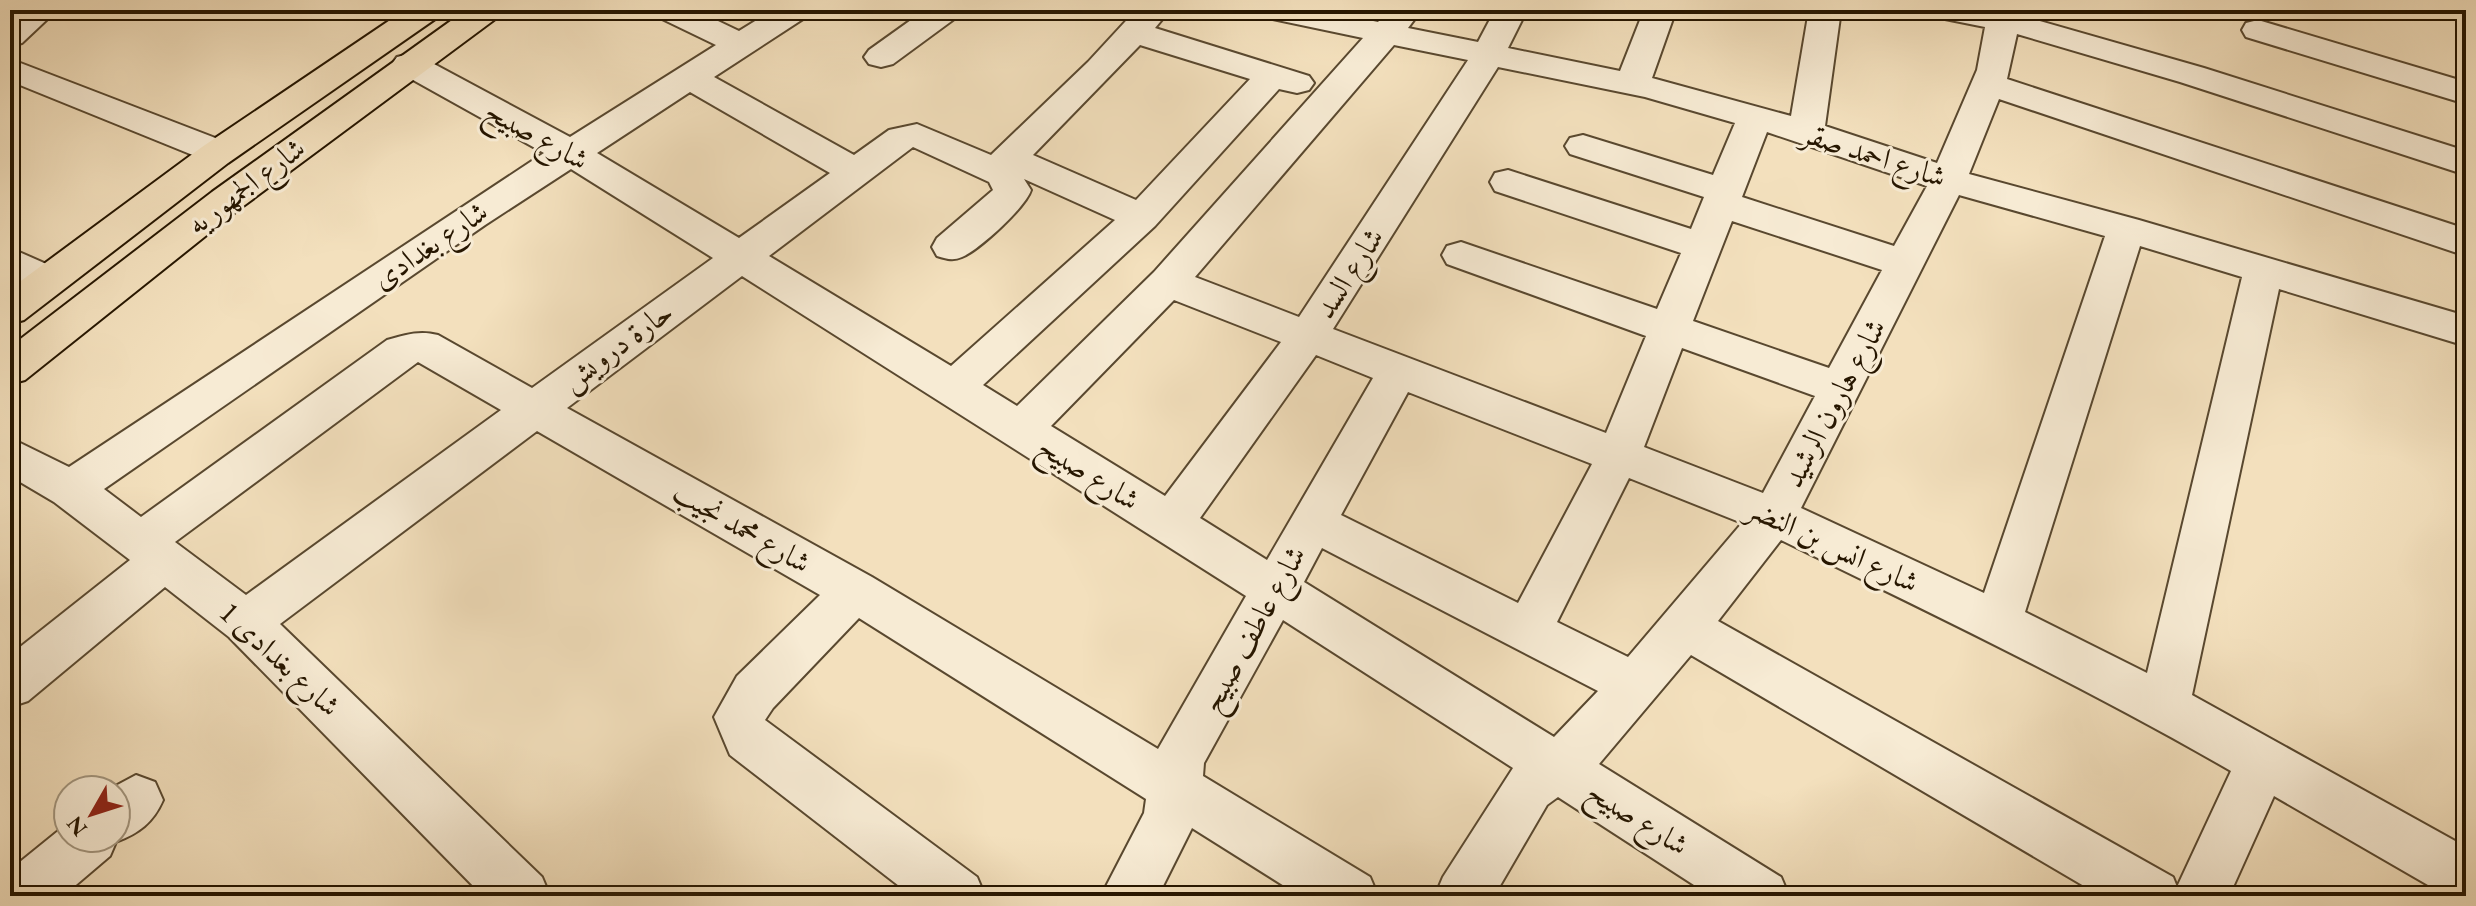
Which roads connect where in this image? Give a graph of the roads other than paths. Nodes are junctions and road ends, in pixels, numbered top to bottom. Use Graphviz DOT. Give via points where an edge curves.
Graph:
graph roads {
  1 [pos="41,10"];
  2 [pos="427,10"];
  3 [pos="487,10"];
  4 [pos="669,10"];
  5 [pos="795,10"];
  6 [pos="946,10"];
  7 [pos="1274,10"];
  8 [pos="1511,10"];
  9 [pos="1660,10"];
  10 [pos="1825,10"];
  11 [pos="1946,10"];
  12 [pos="2093,10"];
  13 [pos="2004,15"];
  14 [pos="2261,20"];
  15 [pos="1144,21"];
  16 [pos="1396,23"];
  17 [pos="10,36"];
  18 [pos="2075,39"];
  19 [pos="742,45"];
  20 [pos="1488,55"];
  21 [pos="881,57"];
  22 [pos="409,64"];
  23 [pos="10,69"];
  24 [pos="1273,75"];
  25 [pos="690,78"];
  26 [pos="1633,83"];
  27 [pos="1989,84"];
  28 [pos="2239,89"];
  29 [pos="2466,93"];
  30 [pos="1334,95"];
  31 [pos="1755,117"];
  32 [pos="1806,132"];
  33 [pos="1583,146"];
  34 [pos="218,152"];
  35 [pos="571,153"];
  36 [pos="2466,163"];
  37 [pos="1006,166"];
  38 [pos="856,172"];
  39 [pos="1948,180"];
  40 [pos="1508,182"];
  41 [pos="1724,198"];
  42 [pos="1142,217"];
  43 [pos="2126,229"];
  44 [pos="2466,243"];
  45 [pos="951,247"];
  46 [pos="1705,247"];
  47 [pos="1461,255"];
  48 [pos="739,257"];
  49 [pos="10,261"];
  50 [pos="1907,264"];
  51 [pos="2263,270"];
  52 [pos="46,280"];
  53 [pos="1168,282"];
  54 [pos="10,310"];
  55 [pos="1671,328"];
  56 [pos="2466,331"];
  57 [pos="1309,334"];
  58 [pos="10,369"];
  59 [pos="1399,370"];
  60 [pos="953,388"];
  61 [pos="1842,389"];
  62 [pos="534,407"];
  63 [pos="1021,429"];
  64 [pos="1619,454"];
  65 [pos="10,455"];
  66 [pos="70,489"];
  67 [pos="1774,516"];
  68 [pos="1313,522"];
  69 [pos="1170,524"];
  70 [pos="154,550"];
  71 [pos="1275,590"];
  72 [pos="855,591"];
  73 [pos="246,622"];
  74 [pos="1998,622"];
  75 [pos="1685,627"];
  76 [pos="1528,631"];
  77 [pos="10,685"];
  78 [pos="1635,685"];
  79 [pos="2164,706"];
  80 [pos="2262,763"];
  81 [pos="1556,767"];
  82 [pos="1174,788"];
  83 [pos="72,854"];
  84 [pos="2466,877"];
  85 [pos="21,896"];
  86 [pos="522,896"];
  87 [pos="957,896"];
  88 [pos="1129,896"];
  89 [pos="1350,896"];
  90 [pos="1463,896"];
  91 [pos="1761,896"];
  92 [pos="2153,896"];
  93 [pos="2201,896"];
  1 -- 17 [label="street"];
  2 -- 34 [label="main road, شارع الجمهوريه"];
  3 -- 22 [label="main road, شارع الجمهوريه"];
  4 -- 19 [label="street"];
  5 -- 19 [label="street, شارع بغدادى"];
  6 -- 21 [label="street"];
  7 -- 16 [label="street, شارع احمد صقر"];
  8 -- 20 [label="street, شارع السد"];
  9 -- 26 [label="street"];
  10 -- 32 [label="street"];
  11 -- 13 [label="street"];
  12 -- 18 [label="street"];
  13 -- 18 [label="street"];
  13 -- 27 [label="street, شارع هارون الرشيد"];
  14 -- 28 [label="street"];
  14 -- 29 [label="street"];
  15 -- 24 [label="street"];
  15 -- 37 [label="street"];
  16 -- 20 [label="street, شارع احمد صقر"];
  16 -- 30 [label="street"];
  18 -- 28 [label="street"];
  19 -- 25 [label="street, شارع بغدادى"];
  20 -- 26 [label="street, شارع احمد صقر"];
  20 -- 57 [label="street, شارع السد"];
  22 -- 35 [label="street, شارع صبيح"];
  22 -- 58 [label="main road, شارع الجمهوريه"];
  23 -- 34 [label="street"];
  24 -- 30 [label="street"];
  24 -- 42 [label="street"];
  25 -- 35 [label="street, شارع بغدادى"];
  25 -- 38 [label="street"];
  26 -- 31 [label="street, شارع احمد صقر"];
  27 -- 39 [label="street, شارع هارون الرشيد"];
  27 -- 44 [label="street"];
  28 -- 36 [label="street"];
  30 -- 53 [label="street"];
  31 -- 32 [label="street, شارع احمد صقر"];
  31 -- 41 [label="street"];
  32 -- 39 [label="street, شارع احمد صقر"];
  33 -- 41 [label="street"];
  34 -- 52 [label="main road, شارع الجمهوريه"];
  35 -- 48 [label="street, شارع صبيح"];
  35 -- 66 [label="street, شارع بغدادى"];
  37 -- 38 [label="street, حارة درويش" via="912,135"];
  37 -- 42 [label="street"];
  37 -- 45 [label="street" via="1010,197"];
  38 -- 48 [label="street, حارة درويش"];
  39 -- 43 [label="street, شارع احمد صقر"];
  39 -- 50 [label="street, شارع هارون الرشيد"];
  40 -- 46 [label="street"];
  41 -- 46 [label="street"];
  41 -- 50 [label="street"];
  42 -- 60 [label="street"];
  43 -- 51 [label="street, شارع احمد صقر"];
  43 -- 74 [label="street"];
  46 -- 55 [label="street"];
  47 -- 55 [label="street"];
  48 -- 60 [label="street, شارع صبيح"];
  48 -- 62 [label="street, حارة درويش"];
  49 -- 52 [label="street"];
  50 -- 61 [label="street, شارع هارون الرشيد"];
  51 -- 56 [label="street, شارع احمد صقر"];
  51 -- 79 [label="street"];
  52 -- 54 [label="main road, شارع الجمهوريه"];
  53 -- 57 [label="street, شارع انس بن النضر"];
  53 -- 63 [label="street"];
  55 -- 61 [label="street"];
  55 -- 64 [label="street"];
  57 -- 59 [label="street, شارع انس بن النضر"];
  57 -- 69 [label="street, شارع السد"];
  59 -- 64 [label="street, شارع انس بن النضر"];
  59 -- 68 [label="street, شارع عاطف صبيح"];
  60 -- 63 [label="street, شارع صبيح"];
  61 -- 67 [label="street, شارع هارون الرشيد"];
  62 -- 70 [label="street, شارع محمد نجيب" via="431,349 412,346"];
  62 -- 72 [label="street, شارع محمد نجيب"];
  62 -- 73 [label="street, حارة درويش"];
  63 -- 69 [label="street, شارع صبيح"];
  64 -- 67 [label="street, شارع انس بن النضر"];
  64 -- 76 [label="street"];
  65 -- 66 [label="street, شارع بغدادى 1"];
  66 -- 70 [label="street, شارع بغدادى 1"];
  67 -- 74 [label="street, شارع انس بن النضر"];
  67 -- 75 [label="street, شارع هارون الرشيد"];
  68 -- 71 [label="street, شارع عاطف صبيح"];
  68 -- 76 [label="street"];
  69 -- 71 [label="street, شارع صبيح"];
  70 -- 73 [label="street, شارع بغدادى 1"];
  70 -- 77 [label="street"];
  71 -- 81 [label="street, شارع صبيح"];
  71 -- 82 [label="street, شارع عاطف صبيح" via="1179,759"];
  72 -- 82 [label="street, شارع محمد نجيب"];
  72 -- 87 [label="street" via="755,692 739,717 742,729"];
  73 -- 86 [label="street, شارع بغدادى 1"];
  74 -- 79 [label="street, شارع انس بن النضر"];
  75 -- 78 [label="street, شارع هارون الرشيد"];
  75 -- 92 [label="street"];
  76 -- 78 [label="street"];
  78 -- 81 [label="street, شارع هارون الرشيد" via="1571,758"];
  79 -- 80 [label="street, شارع انس بن النضر"];
  80 -- 84 [label="street, شارع انس بن النضر"];
  80 -- 93 [label="street"];
  81 -- 90 [label="street, شارع هارون الرشيد" via="1528,788"];
  81 -- 91 [label="street, شارع صبيح"];
  82 -- 88 [label="street, شارع عاطف صبيح" via="1170,818"];
  82 -- 89 [label="street, شارع محمد نجيب"];
  83 -- 85 [label="street"];
}
